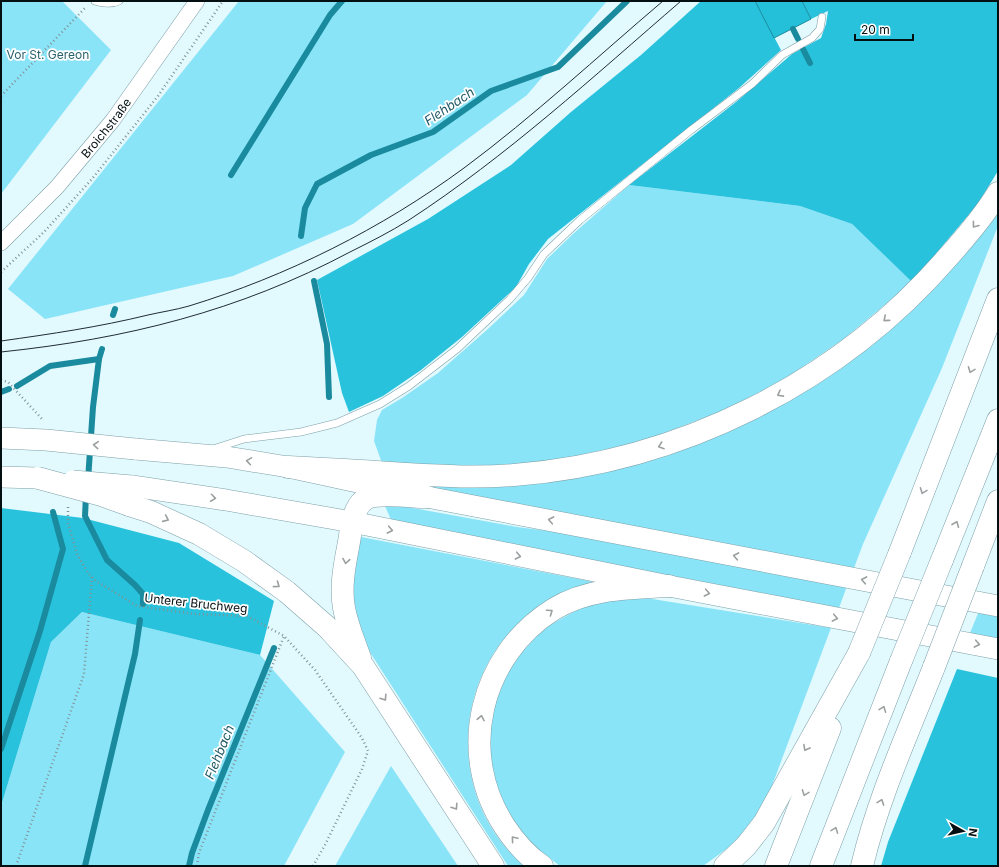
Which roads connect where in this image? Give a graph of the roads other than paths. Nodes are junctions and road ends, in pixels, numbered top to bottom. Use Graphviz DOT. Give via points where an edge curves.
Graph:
graph roads {
  1 [pos="95,1"];
  2 [pos="119,1"];
  3 [pos="197,1"];
  4 [pos="822,17"];
  5 [pos="998,193"];
  6 [pos="1,243"];
  7 [pos="998,299"];
  8 [pos="998,420"];
  9 [pos="1,438"];
  10 [pos="196,454"];
  11 [pos="288,467"];
  12 [pos="1,477"];
  13 [pos="38,478"];
  14 [pos="131,496"];
  15 [pos="427,497"];
  16 [pos="998,502"];
  17 [pos="352,522"];
  18 [pos="669,586"];
  19 [pos="998,606"];
  20 [pos="998,648"];
  21 [pos="860,653"];
  22 [pos="362,666"];
  23 [pos="493,866"];
  24 [pos="542,866"];
  25 [pos="725,866"];
  26 [pos="776,866"];
  27 [pos="821,866"];
  28 [pos="862,866"];
  1 -- 2 [label="lane" via="114,4"];
  3 -- 6 [label="street, Broichstraße" via="113,120 57,187"];
  4 -- 10 [label="lane" via="820,29 812,38 782,55 758,79 575,225 544,254 510,299 457,349 409,386 380,404 337,423 301,432 244,439"];
  5 -- 11 [label="highway, one-way" via="966,237 935,273 865,338 786,391 744,414 700,433 608,461 562,470 514,475 467,477"];
  7 -- 21 [label="highway, one-way, bridge"];
  27 -- 8 [label="highway, one-way, bridge"];
  10 -- 9 [label="main road, one-way, bridge"];
  11 -- 10 [label="main road, one-way"];
  11 -- 15 [label="main road"];
  12 -- 13 [label="main road"];
  13 -- 14 [label="highway, bridge" via="101,495"];
  14 -- 17 [label="main road, one-way" via="226,500"];
  14 -- 22 [label="highway, one-way" via="151,512 199,534 244,561 293,597 327,627"];
  15 -- 17 [label="highway" via="377,495 361,502"];
  19 -- 15 [label="main road, one-way"];
  28 -- 16 [label="highway, one-way, bridge" via="883,797"];
  17 -- 18 [label="main road, one-way"];
  17 -- 22 [label="highway, one-way" via="344,572 344,607"];
  18 -- 20 [label="main road, one-way"];
  24 -- 18 [label="highway, one-way" via="513,839 497,815 486,787 480,758 479,729 485,700 495,672 511,648 531,626 555,609 582,596 610,589"];
  21 -- 25 [label="highway, one-way" via="764,823 746,846"];
  21 -- 26 [label="highway, one-way"];
  22 -- 23 [label="highway, one-way"];
}
